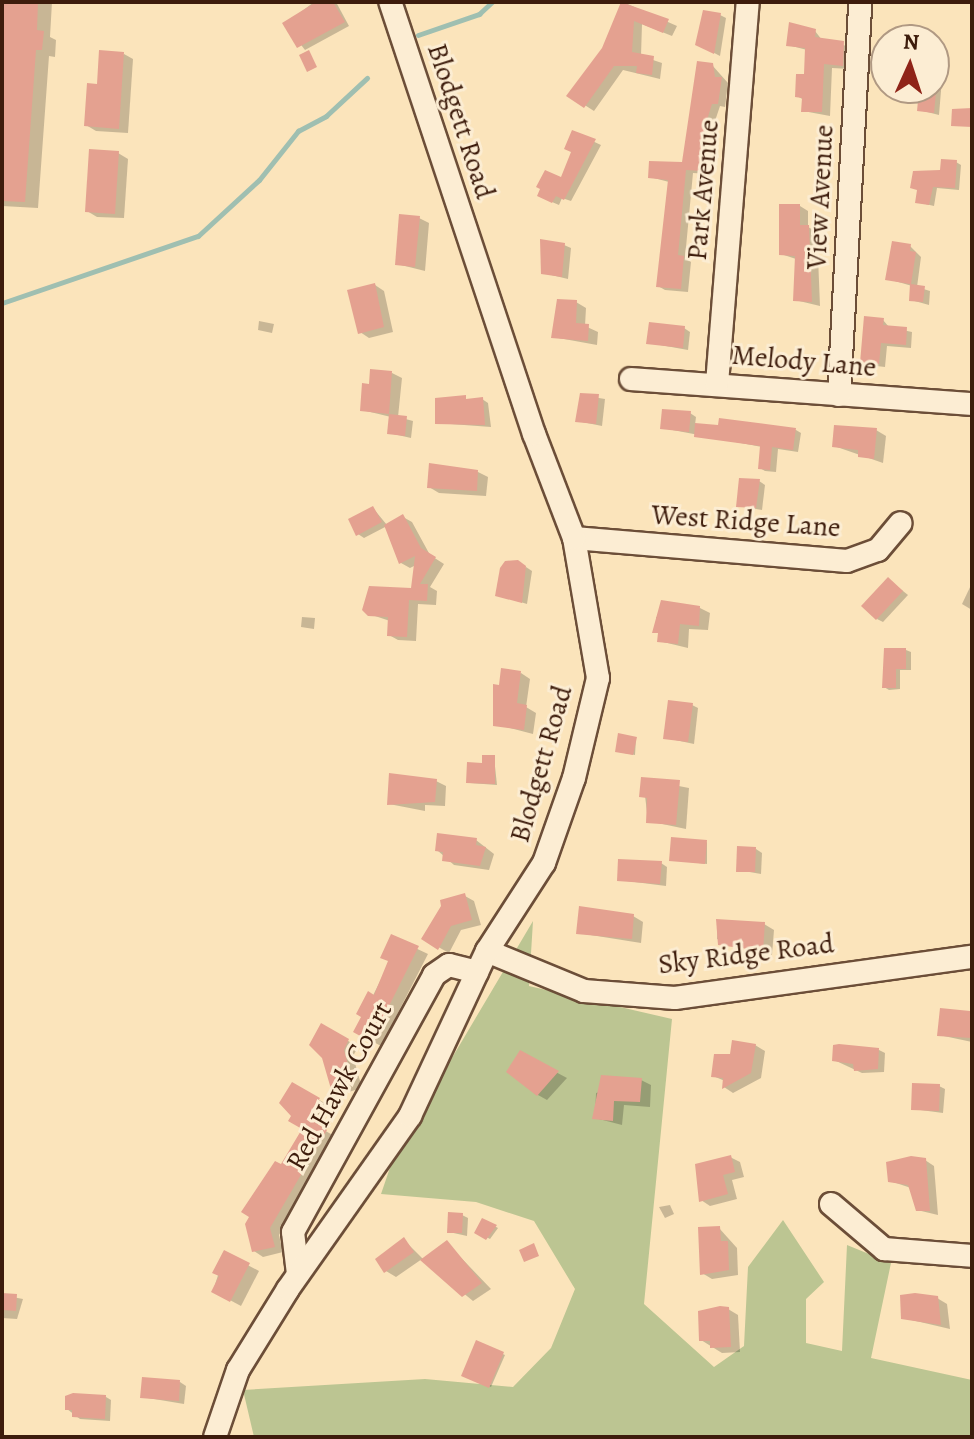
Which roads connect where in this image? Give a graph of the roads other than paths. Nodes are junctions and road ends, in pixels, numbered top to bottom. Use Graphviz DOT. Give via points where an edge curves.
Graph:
graph roads {
  1 [pos="390,2"];
  2 [pos="748,2"];
  3 [pos="860,2"];
  4 [pos="631,379"];
  5 [pos="717,384"];
  6 [pos="839,395"];
  7 [pos="972,404"];
  8 [pos="901,523"];
  9 [pos="574,538"];
  10 [pos="487,951"];
  11 [pos="972,957"];
  12 [pos="477,972"];
  13 [pos="831,1204"];
  14 [pos="972,1256"];
  15 [pos="298,1274"];
  16 [pos="215,1437"];
  1 -- 9 [label="street, Blodgett Road" via="534,434"];
  2 -- 5 [label="street, Park Avenue"];
  3 -- 6 [label="street, View Avenue"];
  4 -- 5 [label="street, Melody Lane"];
  5 -- 6 [label="street, Melody Lane"];
  6 -- 7 [label="street, Melody Lane"];
  8 -- 9 [label="street, West Ridge Lane" via="878,550 847,561"];
  9 -- 10 [label="street, Blodgett Road" via="598,678 552,842"];
  10 -- 11 [label="street, Sky Ridge Road" via="584,991 675,998"];
  10 -- 12 [label="street, Blodgett Road"];
  12 -- 15 [label="street, Blodgett Road" via="410,1116"];
  12 -- 15 [label="street, Red Hawk Court" via="449,965 434,975 293,1232"];
  13 -- 14 [label="street" via="884,1249"];
  15 -- 16 [label="street, Blodgett Road" via="238,1370"];
}
